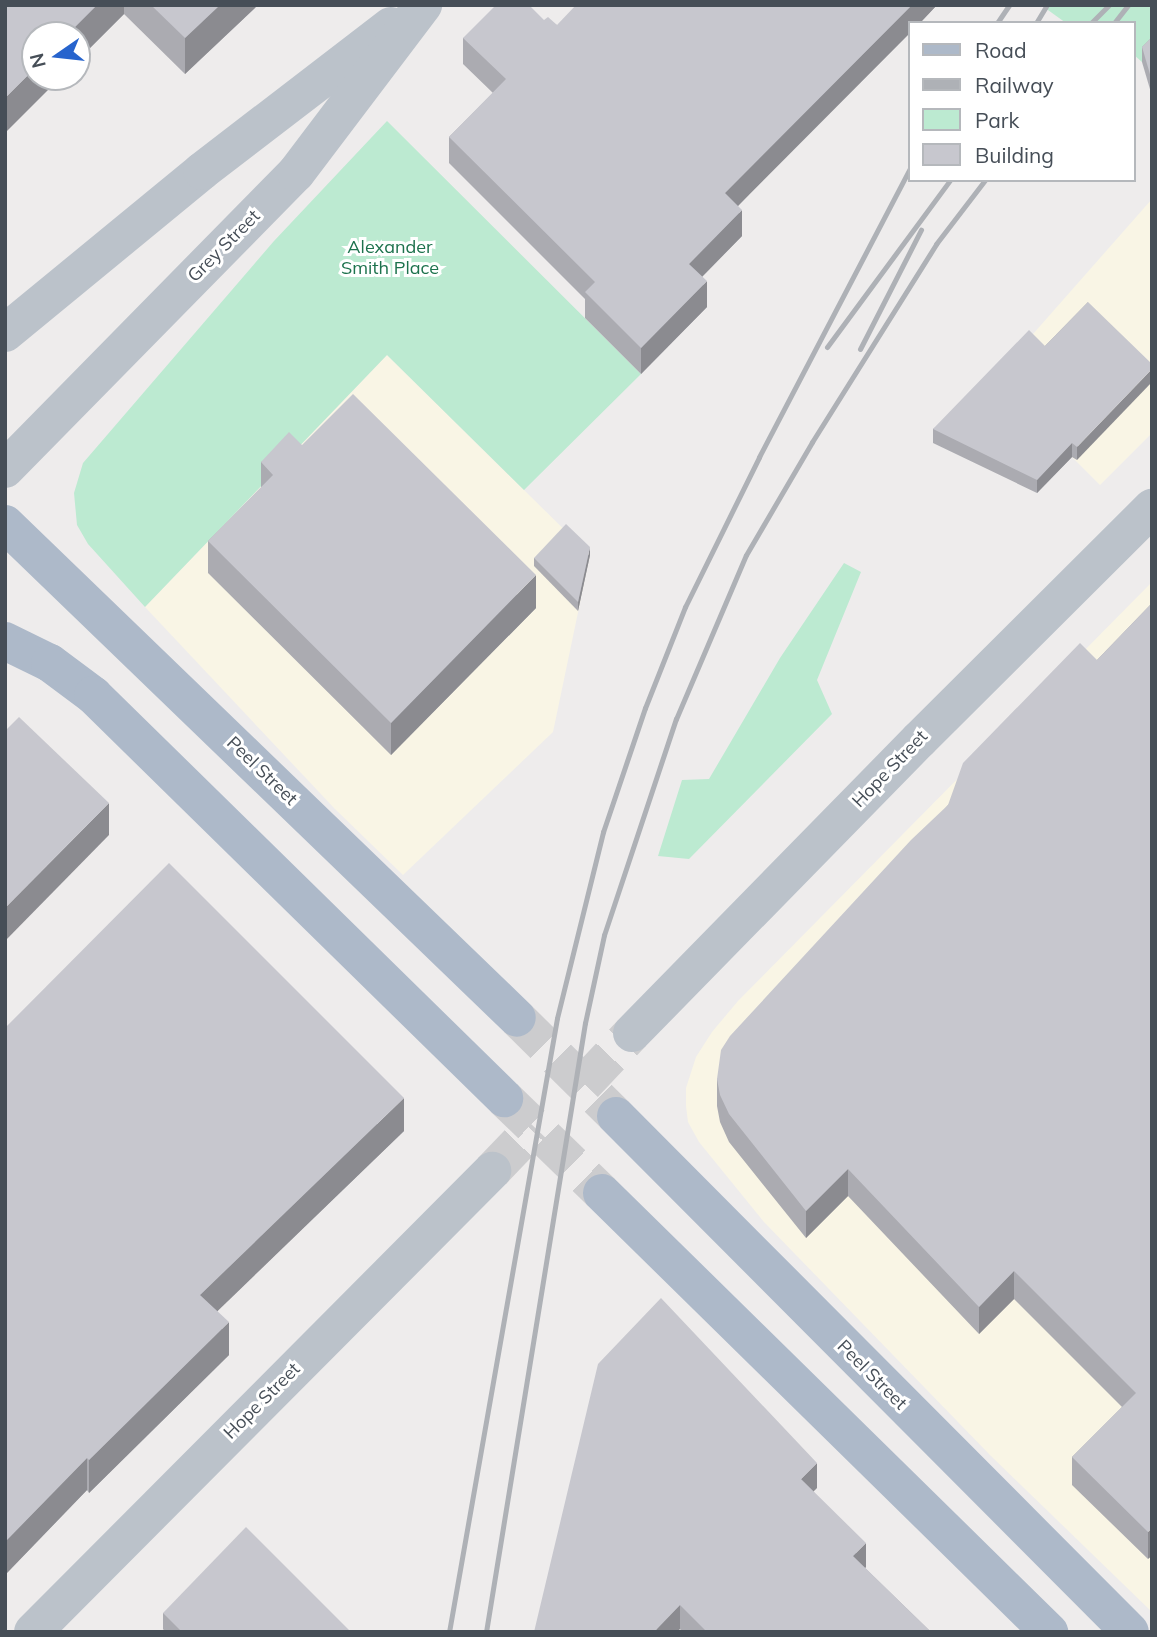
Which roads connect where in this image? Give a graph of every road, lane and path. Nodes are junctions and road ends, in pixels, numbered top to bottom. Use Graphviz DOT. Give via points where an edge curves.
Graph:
graph roads {
  1 [pos="418,5"];
  2 [pos="424,5"];
  3 [pos="39,305"];
  4 [pos="5,320"];
  5 [pos="5,333"];
  6 [pos="5,469"];
  7 [pos="1152,508"];
  8 [pos="5,524"];
  9 [pos="5,641"];
  10 [pos="517,1018"];
  11 [pos="632,1033"];
  12 [pos="504,1098"];
  13 [pos="616,1116"];
  14 [pos="492,1171"];
  15 [pos="602,1193"];
  16 [pos="33,1632"];
  17 [pos="1049,1632"];
  18 [pos="1129,1632"];
  1 -- 3 [label="street" via="202,171"];
  2 -- 6 [label="street, Grey Street" via="296,173"];
  3 -- 4 [label="street"];
  3 -- 5 [label="street"];
  7 -- 11 [label="street, Hope Street"];
  8 -- 10 [label="main road, Peel Street"];
  9 -- 12 [label="main road" via="50,663 93,695"];
  13 -- 18 [label="main road, Peel Street"];
  14 -- 16 [label="street, Hope Street"];
  15 -- 17 [label="main road"];
}
